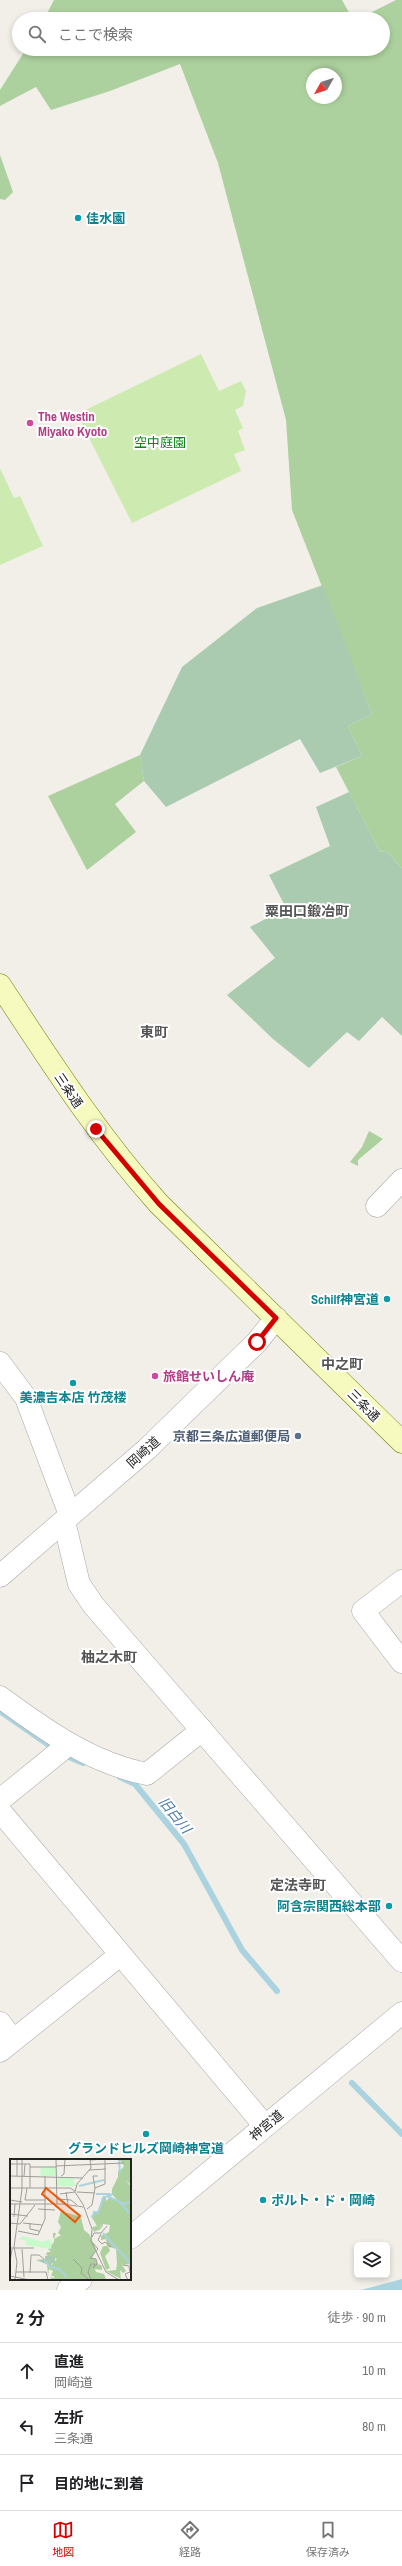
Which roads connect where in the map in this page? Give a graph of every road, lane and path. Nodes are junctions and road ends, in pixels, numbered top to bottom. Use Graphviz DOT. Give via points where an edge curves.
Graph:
graph roads {
  1 [pos="0,985"];
  2 [pos="402,1180"];
  3 [pos="378,1206"];
  4 [pos="276,1318"];
  5 [pos="0,1363"];
  6 [pos="402,1442"];
  7 [pos="67,1518"];
  8 [pos="1,1573"];
  9 [pos="402,1580"];
  10 [pos="402,1662"];
  11 [pos="0,1697"];
  12 [pos="202,1730"];
  13 [pos="62,1750"];
  14 [pos="0,1800"];
  15 [pos="0,1811"];
  16 [pos="120,1954"];
  17 [pos="402,1961"];
  18 [pos="402,2013"];
  19 [pos="4,2038"];
  20 [pos="265,2126"];
  21 [pos="131,2237"];
  22 [pos="80,2280"];
  23 [pos="68,2290"];
  1 -- 4 [label="main road, 三条通" via="70,1091 125,1166 159,1204"];
  2 -- 3 [label="street"];
  4 -- 6 [label="main road, 三条通"];
  4 -- 7 [label="street, 岡崎道" via="257,1342 147,1449"];
  5 -- 7 [label="street" via="26,1398"];
  7 -- 8 [label="street, 岡崎道"];
  7 -- 12 [label="street" via="79,1584 94,1606"];
  9 -- 10 [label="street" via="363,1611"];
  11 -- 13 [label="street" via="54,1737"];
  12 -- 13 [label="street" via="147,1774"];
  12 -- 17 [label="street"];
  13 -- 14 [label="street"];
  15 -- 16 [label="street"];
  16 -- 19 [label="street"];
  16 -- 20 [label="street"];
  18 -- 20 [label="street, 神宮道"];
  20 -- 21 [label="street, 神宮道"];
  22 -- 23 [label="street"];
}
